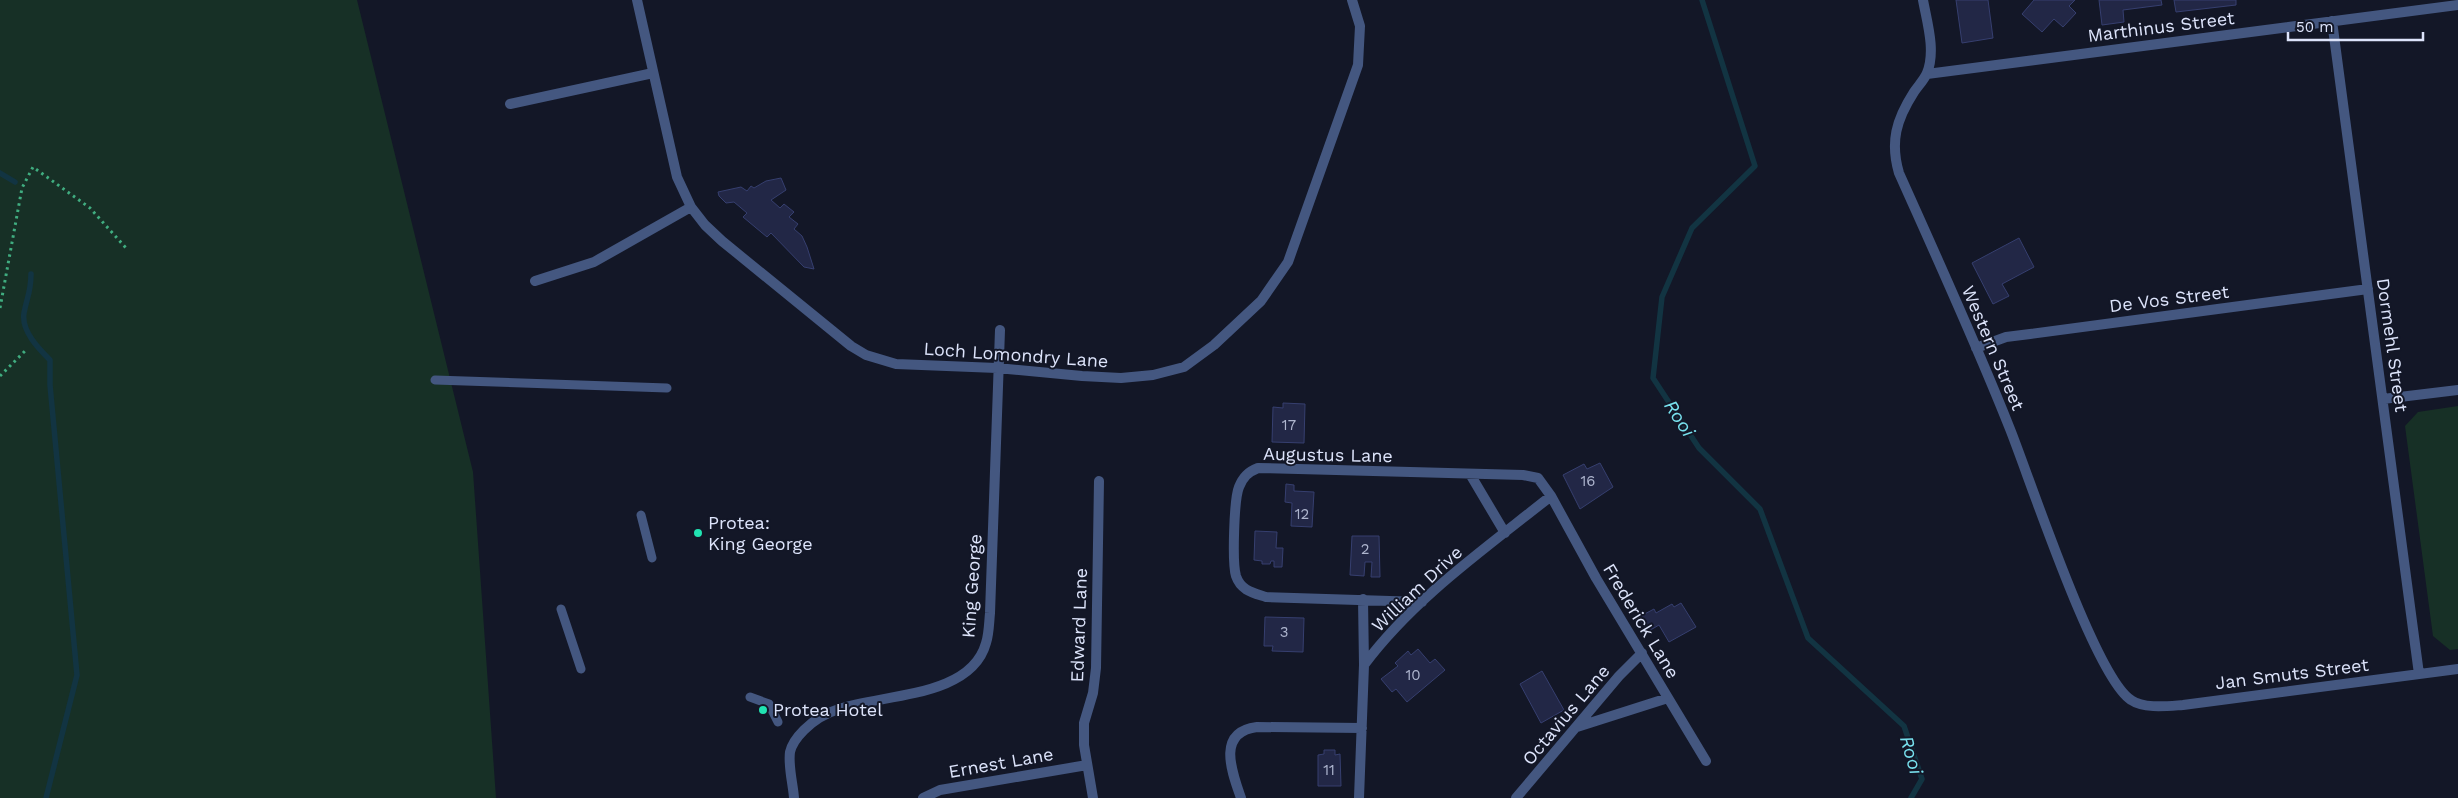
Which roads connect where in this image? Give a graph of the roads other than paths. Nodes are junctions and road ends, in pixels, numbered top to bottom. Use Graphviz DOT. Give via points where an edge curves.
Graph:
graph roads {
  1 [pos="637,0"];
  2 [pos="1352,0"];
  3 [pos="1923,0"];
  4 [pos="2458,5"];
  5 [pos="2332,21"];
  6 [pos="653,73"];
  7 [pos="1927,74"];
  8 [pos="510,104"];
  9 [pos="691,207"];
  10 [pos="534,281"];
  11 [pos="2368,289"];
  12 [pos="1000,330"];
  13 [pos="1976,348"];
  14 [pos="997,368"];
  15 [pos="435,380"];
  16 [pos="667,388"];
  17 [pos="2458,390"];
  18 [pos="2383,399"];
  19 [pos="1470,474"];
  20 [pos="1099,481"];
  21 [pos="1551,496"];
  22 [pos="641,515"];
  23 [pos="1505,533"];
  24 [pos="652,558"];
  25 [pos="1363,599"];
  26 [pos="1422,602"];
  27 [pos="561,609"];
  28 [pos="1642,653"];
  29 [pos="1364,665"];
  30 [pos="580,669"];
  31 [pos="2458,669"];
  32 [pos="2419,674"];
  33 [pos="750,697"];
  34 [pos="1668,698"];
  35 [pos="2131,701"];
  36 [pos="778,722"];
  37 [pos="1576,727"];
  38 [pos="1362,728"];
  39 [pos="1706,761"];
  40 [pos="1087,765"];
  41 [pos="794,798"];
  42 [pos="923,798"];
  43 [pos="1093,798"];
  44 [pos="1241,798"];
  45 [pos="1359,798"];
  46 [pos="1516,798"];
  1 -- 6 [label="street, Loch Lomondry Lane"];
  2 -- 14 [label="street, Loch Lomondry Lane" via="1360,26 1358,65 1288,262 1261,301 1184,368 1121,378"];
  3 -- 7 [label="street, Western Street" via="1930,56"];
  4 -- 5 [label="street, Marthinus Street"];
  5 -- 7 [label="street, Marthinus Street"];
  5 -- 11 [label="street, Dormehl Street"];
  6 -- 8 [label="street"];
  6 -- 9 [label="street, Loch Lomondry Lane" via="677,177"];
  7 -- 13 [label="street, Western Street" via="1903,112 1894,153 1899,173"];
  9 -- 10 [label="street" via="594,262"];
  9 -- 14 [label="street, Loch Lomondry Lane" via="722,241 866,355 896,364"];
  11 -- 13 [label="street, De Vos Street" via="2006,337"];
  11 -- 18 [label="street, Dormehl Street"];
  12 -- 14 [label="street, King George"];
  13 -- 35 [label="street, Western Street" via="2103,662 2116,685"];
  14 -- 41 [label="street, King George" via="990,613 986,644 967,671 946,684 923,692 841,708 812,722 796,737 790,754"];
  15 -- 16 [label="lane"];
  17 -- 18 [label="street"];
  18 -- 32 [label="street, Dormehl Street"];
  19 -- 21 [label="street, Augustus Lane" via="1533,476"];
  19 -- 23 [label="street"];
  19 -- 25 [label="street, Augustus Lane" via="1258,468 1248,472 1238,488 1234,534 1236,576 1246,591 1266,597"];
  20 -- 40 [label="street, Edward Lane" via="1096,668 1093,694 1084,723"];
  21 -- 23 [label="street, William Drive"];
  21 -- 28 [label="street, Frederick Lane"];
  22 -- 24 [label="lane"];
  23 -- 26 [label="street, William Drive"];
  25 -- 26 [label="street, Augustus Lane"];
  25 -- 29 [label="street"];
  26 -- 29 [label="street, William Drive"];
  27 -- 30 [label="lane"];
  28 -- 34 [label="street, Frederick Lane"];
  28 -- 37 [label="street, Octavius Lane"];
  29 -- 38 [label="street"];
  31 -- 32 [label="street, Jan Smuts Street"];
  32 -- 35 [label="street, Jan Smuts Street" via="2183,705 2146,705"];
  33 -- 36 [label="lane" via="769,704"];
  34 -- 37 [label="street"];
  34 -- 39 [label="street, Frederick Lane"];
  37 -- 46 [label="street, Octavius Lane"];
  38 -- 44 [label="street" via="1257,727 1242,730 1232,741 1229,761"];
  38 -- 45 [label="street"];
  40 -- 42 [label="street, Ernest Lane" via="940,790"];
  40 -- 43 [label="street, Edward Lane"];
}
